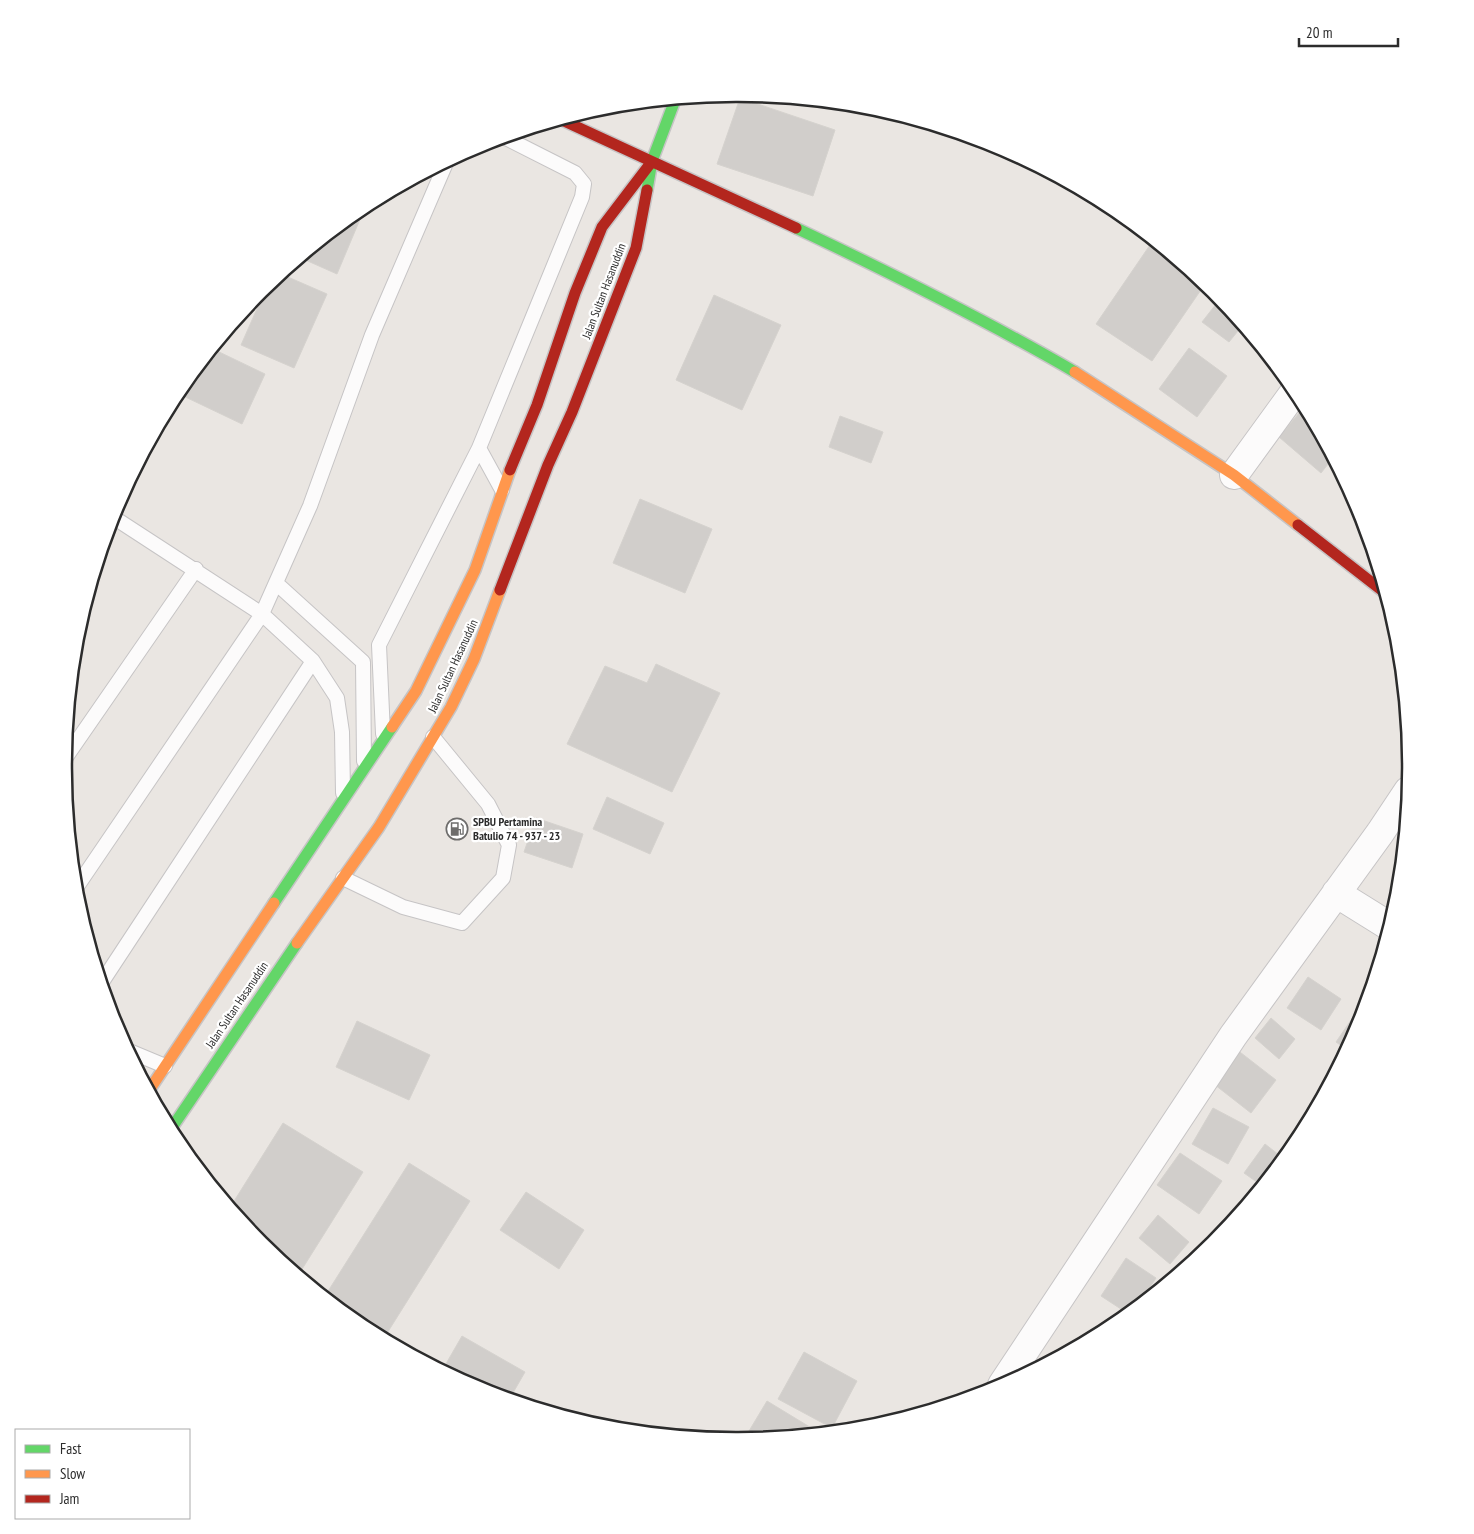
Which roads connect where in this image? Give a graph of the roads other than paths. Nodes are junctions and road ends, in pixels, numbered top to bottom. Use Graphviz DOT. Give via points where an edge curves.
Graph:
graph roads {
  1 [pos="674,106"];
  2 [pos="570,124"];
  3 [pos="513,142"];
  4 [pos="652,161"];
  5 [pos="442,171"];
  6 [pos="1290,398"];
  7 [pos="479,448"];
  8 [pos="1234,474"];
  9 [pos="502,490"];
  10 [pos="120,521"];
  11 [pos="196,569"];
  12 [pos="276,583"];
  13 [pos="1376,586"];
  14 [pos="262,614"];
  15 [pos="313,661"];
  16 [pos="433,737"];
  17 [pos="383,742"];
  18 [pos="73,747"];
  19 [pos="364,769"];
  20 [pos="343,802"];
  21 [pos="1400,802"];
  22 [pos="343,878"];
  23 [pos="82,879"];
  24 [pos="1336,893"];
  25 [pos="1383,922"];
  26 [pos="106,975"];
  27 [pos="138,1054"];
  28 [pos="165,1066"];
  29 [pos="154,1084"];
  30 [pos="176,1122"];
  31 [pos="1010,1372"];
  1 -- 4 [label="main road, Jalan Sultan Hasanuddin"];
  2 -- 4 [label="main road"];
  3 -- 7 [label="lane" via="575,173 584,184 582,197"];
  4 -- 8 [label="main road" via="892,273 1003,330 1090,381"];
  4 -- 9 [label="main road, Jalan Sultan Hasanuddin" via="602,227 538,405"];
  4 -- 16 [label="main road, Jalan Sultan Hasanuddin" via="636,248 474,659"];
  5 -- 12 [label="lane" via="372,335 310,506"];
  6 -- 8 [label="street"];
  7 -- 9 [label="lane"];
  7 -- 17 [label="lane" via="379,645"];
  8 -- 13 [label="main road"];
  9 -- 17 [label="main road, Jalan Sultan Hasanuddin" via="475,570 430,666"];
  10 -- 11 [label="lane"];
  11 -- 14 [label="lane"];
  11 -- 18 [label="lane"];
  12 -- 14 [label="lane"];
  12 -- 19 [label="lane" via="363,662"];
  14 -- 15 [label="lane"];
  14 -- 23 [label="lane"];
  15 -- 20 [label="lane" via="336,698 342,732"];
  15 -- 26 [label="lane"];
  16 -- 22 [label="main road, Jalan Sultan Hasanuddin" via="379,827"];
  16 -- 22 [label="lane" via="488,804 509,845 504,878 462,923 403,907"];
  17 -- 19 [label="main road, Jalan Sultan Hasanuddin"];
  19 -- 20 [label="main road, Jalan Sultan Hasanuddin"];
  20 -- 28 [label="main road, Jalan Sultan Hasanuddin"];
  21 -- 24 [label="street"];
  22 -- 30 [label="main road, Jalan Sultan Hasanuddin"];
  24 -- 25 [label="street"];
  24 -- 31 [label="street" via="1233,1036"];
  27 -- 28 [label="lane"];
  28 -- 29 [label="main road, Jalan Sultan Hasanuddin"];
}
